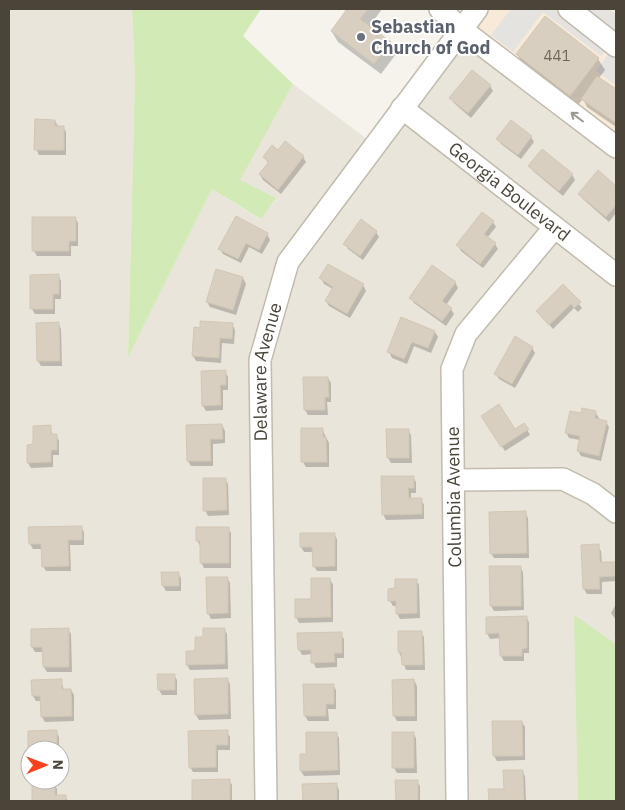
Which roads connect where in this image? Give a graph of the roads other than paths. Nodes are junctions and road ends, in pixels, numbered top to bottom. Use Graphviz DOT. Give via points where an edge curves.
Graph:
graph roads {
  1 [pos="440,9"];
  2 [pos="477,9"];
  3 [pos="569,9"];
  4 [pos="461,29"];
  5 [pos="616,46"];
  6 [pos="402,108"];
  7 [pos="616,147"];
  8 [pos="554,228"];
  9 [pos="616,275"];
  10 [pos="454,480"];
  11 [pos="616,512"];
  12 [pos="266,801"];
  13 [pos="457,801"];
  1 -- 4 [label="street"];
  2 -- 4 [label="street, Delaware Avenue"];
  3 -- 5 [label="street"];
  4 -- 6 [label="street, Delaware Avenue"];
  7 -- 4 [label="street, one-way"];
  6 -- 8 [label="street, Georgia Boulevard"];
  6 -- 12 [label="street, Delaware Avenue" via="288,262 260,360"];
  8 -- 9 [label="street, Georgia Boulevard"];
  8 -- 10 [label="street, Columbia Avenue" via="466,334 452,370"];
  10 -- 11 [label="street" via="563,479 593,494"];
  10 -- 13 [label="street, Columbia Avenue"];
}
